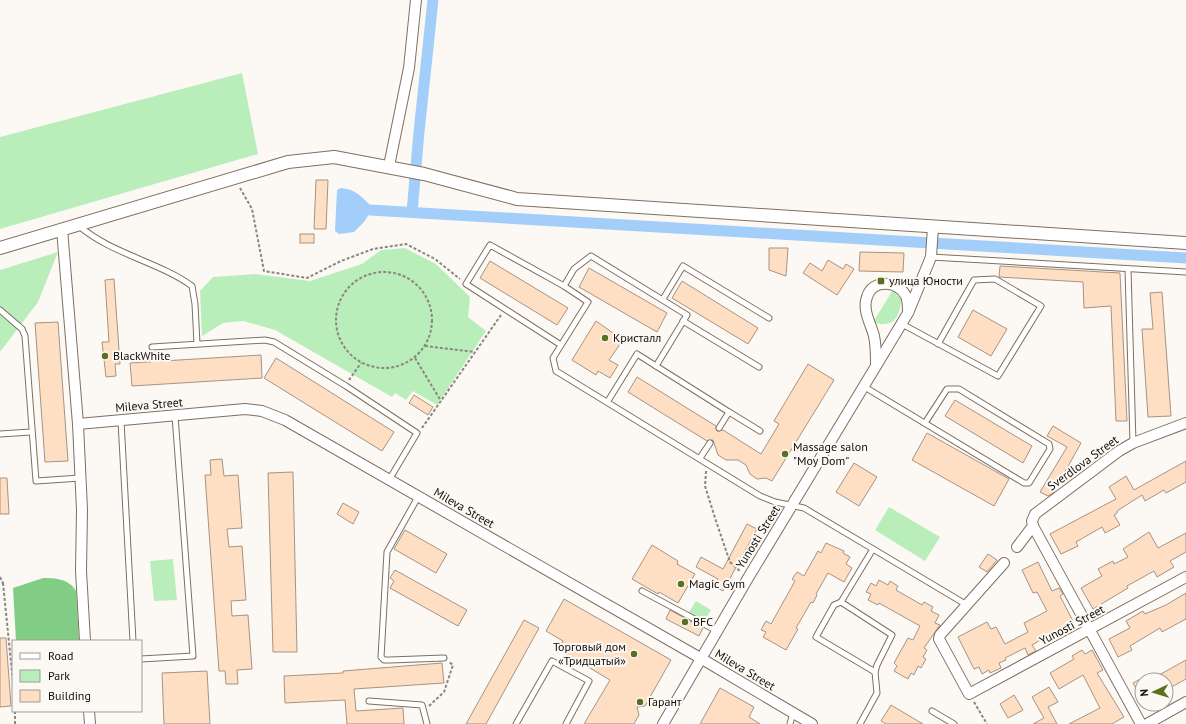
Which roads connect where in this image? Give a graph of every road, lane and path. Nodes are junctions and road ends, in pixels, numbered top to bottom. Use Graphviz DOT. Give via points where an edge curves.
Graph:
graph roads {
  1 [pos="416,0"];
  2 [pos="389,166"];
  3 [pos="235,178"];
  4 [pos="77,225"];
  5 [pos="62,229"];
  6 [pos="932,229"];
  7 [pos="1186,243"];
  8 [pos="0,248"];
  9 [pos="932,256"];
  10 [pos="1128,269"];
  11 [pos="1186,272"];
  12 [pos="466,284"];
  13 [pos="564,286"];
  14 [pos="663,299"];
  15 [pos="505,309"];
  16 [pos="0,310"];
  17 [pos="908,313"];
  18 [pos="769,318"];
  19 [pos="683,321"];
  20 [pos="902,324"];
  21 [pos="197,344"];
  22 [pos="561,344"];
  23 [pos="938,344"];
  24 [pos="424,346"];
  25 [pos="152,347"];
  26 [pos="475,352"];
  27 [pos="415,358"];
  28 [pos="360,363"];
  29 [pos="876,364"];
  30 [pos="656,366"];
  31 [pos="759,367"];
  32 [pos="346,386"];
  33 [pos="863,386"];
  34 [pos="441,401"];
  35 [pos="608,401"];
  36 [pos="729,412"];
  37 [pos="175,416"];
  38 [pos="120,420"];
  39 [pos="925,423"];
  40 [pos="1186,423"];
  41 [pos="78,424"];
  42 [pos="719,428"];
  43 [pos="760,431"];
  44 [pos="31,432"];
  45 [pos="417,433"];
  46 [pos="0,434"];
  47 [pos="710,443"];
  48 [pos="1133,443"];
  49 [pos="700,458"];
  50 [pos="706,463"];
  51 [pos="80,478"];
  52 [pos="389,480"];
  53 [pos="418,497"];
  54 [pos="792,506"];
  55 [pos="1033,526"];
  56 [pos="1017,547"];
  57 [pos="873,548"];
  58 [pos="1004,563"];
  59 [pos="0,577"];
  60 [pos="1186,577"];
  61 [pos="748,578"];
  62 [pos="3,583"];
  63 [pos="0,584"];
  64 [pos="642,591"];
  65 [pos="841,602"];
  66 [pos="967,605"];
  67 [pos="1090,630"];
  68 [pos="717,631"];
  69 [pos="85,640"];
  70 [pos="133,640"];
  71 [pos="444,658"];
  72 [pos="702,659"];
  73 [pos="142,660"];
  74 [pos="12,672"];
  75 [pos="875,672"];
  76 [pos="969,694"];
  77 [pos="369,701"];
  78 [pos="1186,702"];
  79 [pos="423,711"];
  80 [pos="932,711"];
  81 [pos="15,712"];
  82 [pos="89,712"];
  83 [pos="793,713"];
  84 [pos="15,724"];
  85 [pos="90,724"];
  86 [pos="427,724"];
  87 [pos="516,724"];
  88 [pos="566,724"];
  89 [pos="663,724"];
  90 [pos="790,724"];
  91 [pos="812,724"];
  92 [pos="860,724"];
  93 [pos="954,724"];
  94 [pos="987,724"];
  95 [pos="1142,724"];
  96 [pos="1147,724"];
  1 -- 2 [label="street" via="409,68"];
  2 -- 3 [label="street" via="334,157 288,162"];
  2 -- 6 [label="street" via="517,199"];
  3 -- 4 [label="street"];
  3 -- 12 [label="path" via="252,209 264,271 308,278 341,261 373,249 406,244 435,260"];
  4 -- 5 [label="street"];
  4 -- 21 [label="lane" via="110,247 178,277 192,286"];
  5 -- 8 [label="street"];
  5 -- 41 [label="street"];
  6 -- 7 [label="street"];
  6 -- 9 [label="street"];
  9 -- 10 [label="lane"];
  9 -- 17 [label="street, Yunosti Street"];
  10 -- 11 [label="lane"];
  10 -- 48 [label="lane"];
  12 -- 13 [label="lane" via="490,245"];
  12 -- 15 [label="lane"];
  13 -- 14 [label="lane" via="574,269 591,256"];
  13 -- 22 [label="lane" via="588,302"];
  14 -- 18 [label="lane" via="683,266"];
  14 -- 19 [label="lane" via="687,315"];
  15 -- 22 [label="lane"];
  15 -- 26 [label="path"];
  16 -- 44 [label="lane" via="22,329 24,336"];
  17 -- 20 [label="street, Yunosti Street"];
  17 -- 29 [label="street" via="905,295 899,288 885,284 871,290 867,297 866,310 874,337"];
  19 -- 30 [label="lane"];
  19 -- 31 [label="lane"];
  20 -- 23 [label="lane"];
  20 -- 29 [label="street, Yunosti Street"];
  21 -- 25 [label="lane"];
  21 -- 32 [label="lane" via="269,341"];
  22 -- 35 [label="lane" via="553,358 556,371"];
  23 -- 23 [label="lane" via="998,376 1041,306 995,279 974,280"];
  24 -- 26 [label="path"];
  24 -- 27 [label="path"];
  24 -- 28 [label="path" via="429,336 432,315 422,290 410,279 400,275 384,272 369,275 359,279 347,290 336,314 343,346"];
  26 -- 34 [label="path"];
  27 -- 28 [label="path" via="400,366 389,368"];
  27 -- 34 [label="path"];
  28 -- 32 [label="path"];
  29 -- 33 [label="street, Yunosti Street"];
  30 -- 35 [label="lane" via="637,354"];
  30 -- 36 [label="lane"];
  32 -- 45 [label="lane"];
  33 -- 39 [label="lane"];
  33 -- 54 [label="street, Yunosti Street"];
  34 -- 45 [label="path"];
  35 -- 49 [label="lane"];
  36 -- 42 [label="lane"];
  36 -- 43 [label="lane"];
  37 -- 38 [label="street, Mileva Street"];
  37 -- 52 [label="street, Mileva Street" via="245,409 262,411 285,420"];
  37 -- 73 [label="lane" via="193,656"];
  38 -- 41 [label="street, Mileva Street"];
  38 -- 70 [label="lane"];
  39 -- 39 [label="lane" via="1024,483 1029,483 1050,449 1049,444 959,389 947,388"];
  40 -- 48 [label="street, Sverdlova Street"];
  41 -- 51 [label="street"];
  44 -- 46 [label="lane"];
  44 -- 51 [label="lane" via="36,481"];
  45 -- 52 [label="lane"];
  47 -- 49 [label="lane"];
  48 -- 55 [label="street, Sverdlova Street" via="1035,514"];
  49 -- 50 [label="lane"];
  50 -- 54 [label="lane" via="760,496"];
  50 -- 61 [label="path" via="705,486 730,562"];
  51 -- 69 [label="street"];
  52 -- 53 [label="street, Mileva Street"];
  53 -- 71 [label="lane" via="387,552 381,657 384,660"];
  53 -- 72 [label="street, Mileva Street"];
  54 -- 57 [label="lane" via="804,508"];
  54 -- 61 [label="street, Yunosti Street"];
  55 -- 56 [label="street, Sverdlova Street"];
  55 -- 67 [label="street"];
  57 -- 65 [label="lane"];
  57 -- 66 [label="lane"];
  58 -- 66 [label="street"];
  59 -- 62 [label="path"];
  60 -- 67 [label="street, Yunosti Street"];
  61 -- 68 [label="street, Yunosti Street"];
  62 -- 63 [label="path"];
  62 -- 74 [label="path"];
  64 -- 68 [label="lane"];
  65 -- 75 [label="lane" via="892,635"];
  65 -- 75 [label="lane" via="834,605 816,637"];
  66 -- 76 [label="street" via="939,639"];
  67 -- 76 [label="street, Yunosti Street"];
  67 -- 95 [label="street"];
  68 -- 72 [label="street, Yunosti Street"];
  71 -- 79 [label="path" via="453,665 444,692"];
  72 -- 83 [label="street, Mileva Street"];
  72 -- 89 [label="street, Yunosti Street"];
  75 -- 92 [label="lane" via="877,693"];
  76 -- 94 [label="path"];
  77 -- 79 [label="lane" via="422,705"];
  78 -- 96 [label="street"];
  79 -- 86 [label="lane"];
  80 -- 93 [label="lane"];
  81 -- 84 [label="path"];
  82 -- 85 [label="street"];
  83 -- 90 [label="lane"];
  83 -- 91 [label="street, Mileva Street"];
  87 -- 88 [label="lane" via="552,661 589,681"];
}
